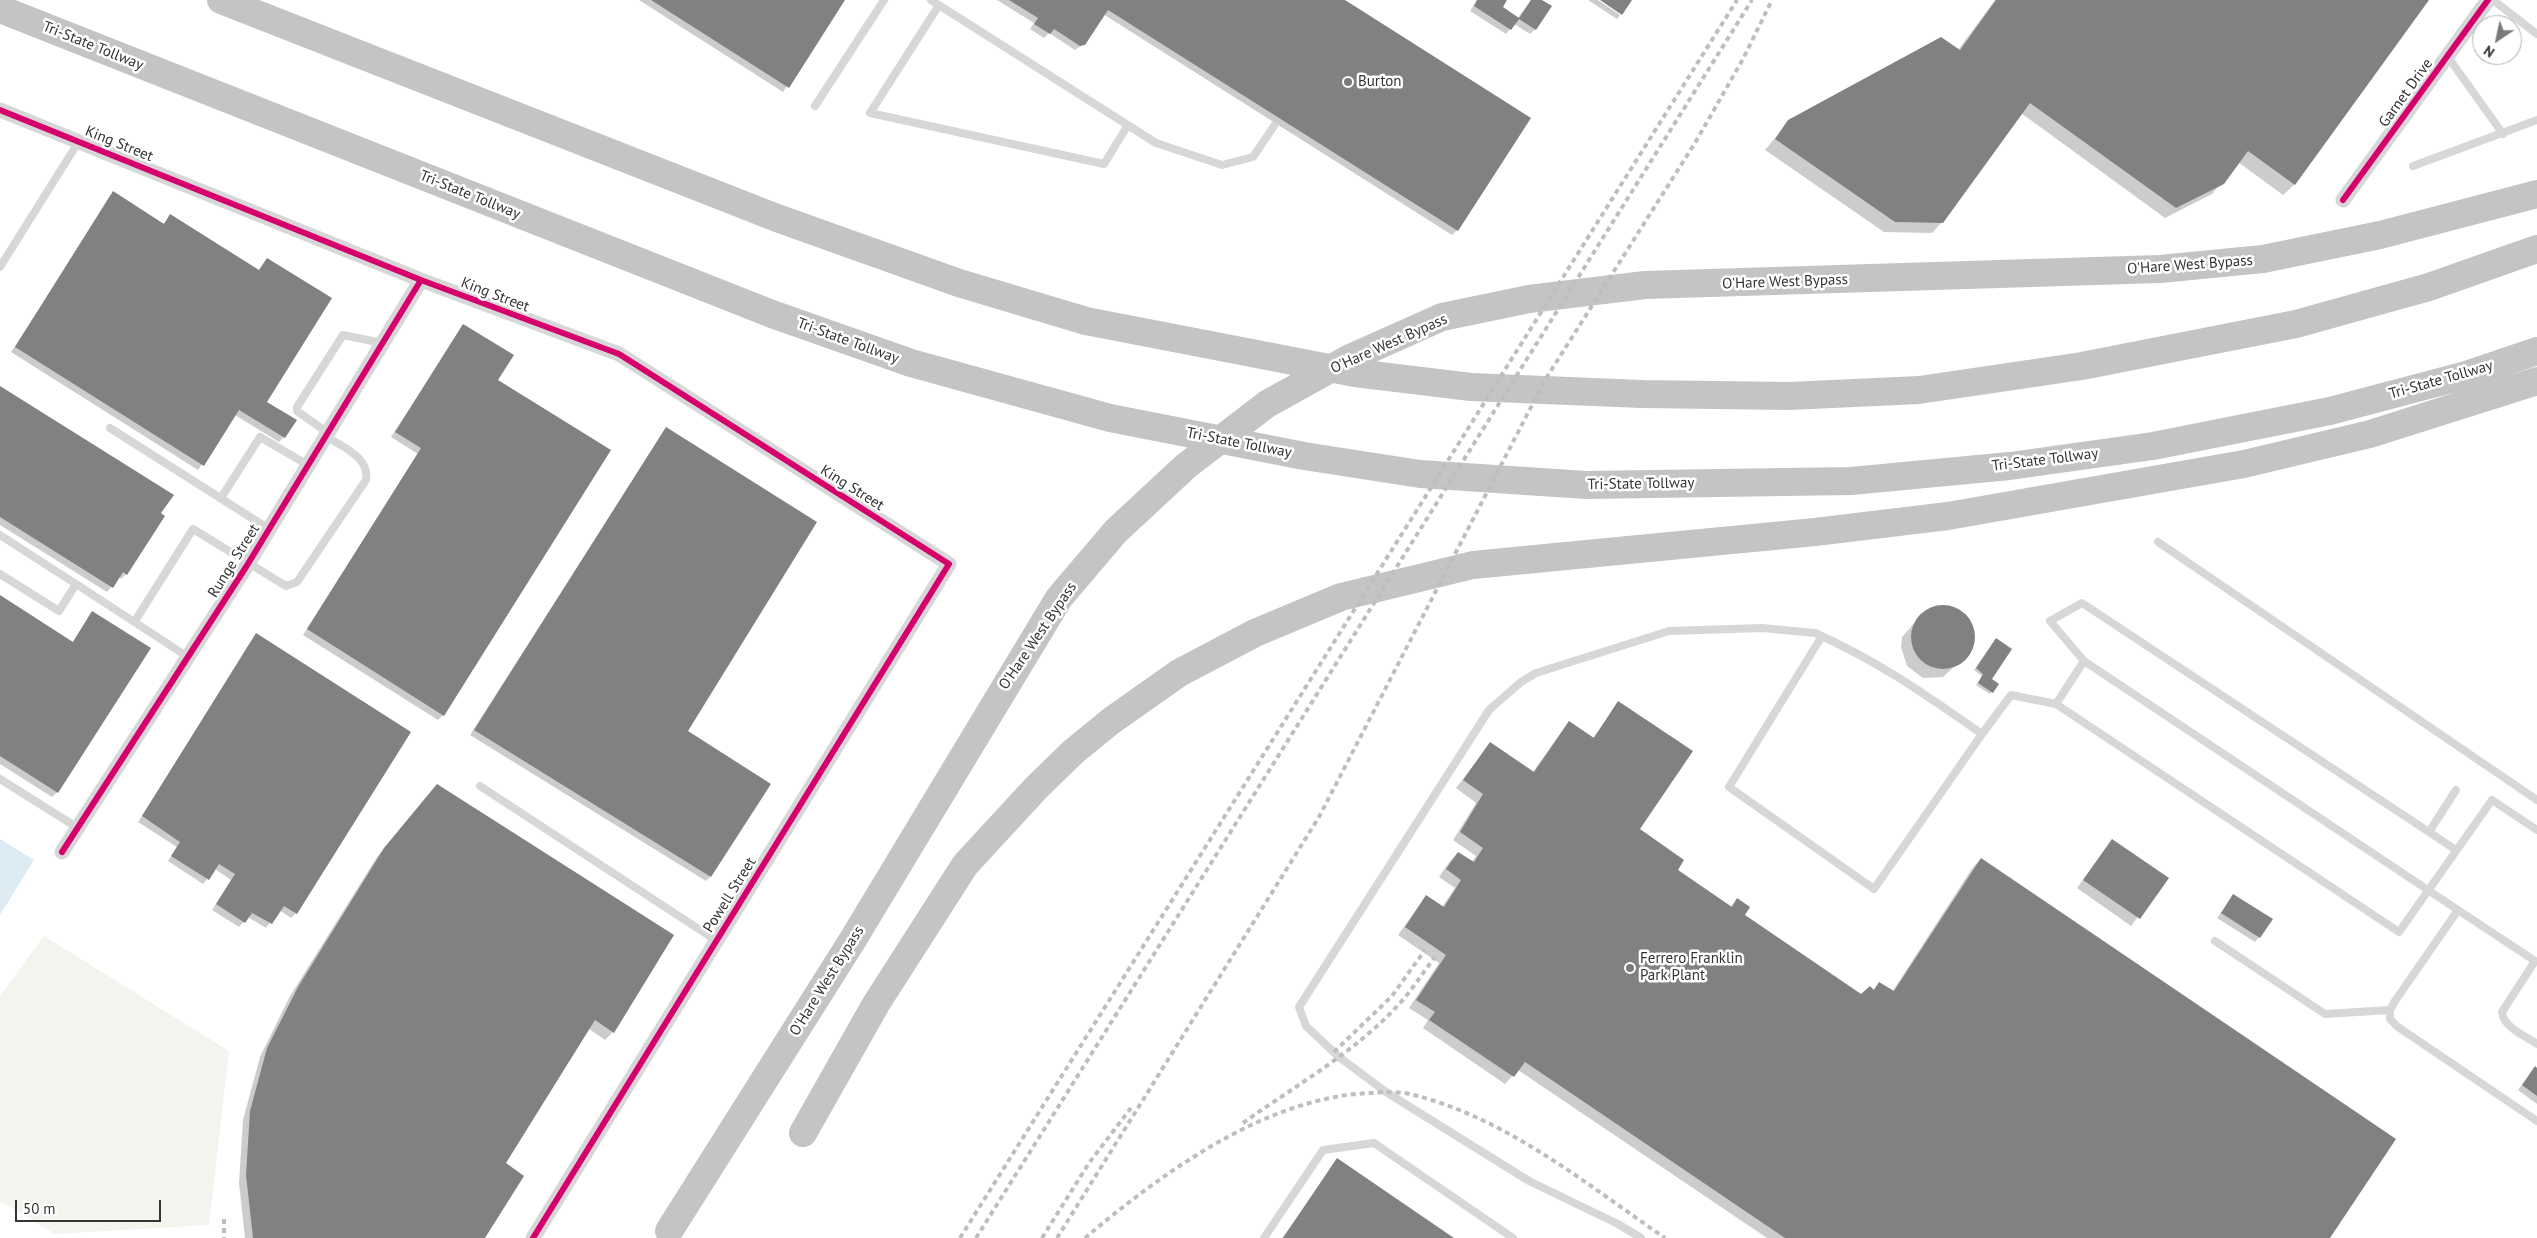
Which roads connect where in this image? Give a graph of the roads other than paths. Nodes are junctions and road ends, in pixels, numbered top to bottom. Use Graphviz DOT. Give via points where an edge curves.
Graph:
graph roads {
  1 [pos="220,0"];
  2 [pos="884,0"];
  3 [pos="931,0"];
  4 [pos="2488,0"];
  5 [pos="2493,0"];
  6 [pos="939,5"];
  7 [pos="0,10"];
  8 [pos="2537,34"];
  9 [pos="2448,57"];
  10 [pos="815,106"];
  11 [pos="0,110"];
  12 [pos="2537,120"];
  13 [pos="1128,125"];
  14 [pos="1274,126"];
  15 [pos="2503,134"];
  16 [pos="79,141"];
  17 [pos="2413,166"];
  18 [pos="2537,194"];
  19 [pos="2343,200"];
  20 [pos="2537,249"];
  21 [pos="0,266"];
  22 [pos="421,280"];
  23 [pos="382,343"];
  24 [pos="2537,351"];
  25 [pos="2537,381"];
  26 [pos="110,428"];
  27 [pos="327,434"];
  28 [pos="308,465"];
  29 [pos="220,498"];
  30 [pos="269,529"];
  31 [pos="0,535"];
  32 [pos="2158,542"];
  33 [pos="248,562"];
  34 [pos="950,564"];
  35 [pos="0,574"];
  36 [pos="76,584"];
  37 [pos="135,621"];
  38 [pos="1822,636"];
  39 [pos="188,657"];
  40 [pos="2084,661"];
  41 [pos="2056,704"];
  42 [pos="1982,734"];
  43 [pos="0,779"];
  44 [pos="480,786"];
  45 [pos="2456,790"];
  46 [pos="2537,800"];
  47 [pos="78,828"];
  48 [pos="2537,830"];
  49 [pos="2429,832"];
  50 [pos="2456,850"];
  51 [pos="62,852"];
  52 [pos="2428,890"];
  53 [pos="2458,910"];
  54 [pos="717,941"];
  55 [pos="2215,941"];
  56 [pos="2390,1010"];
  57 [pos="2537,1044"];
  58 [pos="2537,1121"];
  59 [pos="803,1133"];
  60 [pos="669,1231"];
  61 [pos="533,1238"];
  62 [pos="1264,1238"];
  63 [pos="1512,1238"];
  64 [pos="1641,1238"];
  1 -- 20 [label="highway" via="777,218 959,283 1086,321 1356,373 1471,387 1790,396 1919,390 2082,366 2296,324 2429,287"];
  2 -- 10 [label="lane"];
  3 -- 6 [label="lane"];
  4 -- 9 [label="street, Garnet Drive"];
  5 -- 8 [label="lane"];
  6 -- 13 [label="lane"];
  6 -- 13 [label="lane" via="870,113 1104,164"];
  7 -- 24 [label="highway, Tri-State Tollway" via="772,314 911,363 1110,418 1304,456 1420,474 1586,485 1851,481 2010,466 2134,449 2330,411 2466,375"];
  9 -- 15 [label="lane"];
  9 -- 19 [label="street, Garnet Drive"];
  11 -- 16 [label="street, King Street"];
  12 -- 15 [label="lane"];
  13 -- 14 [label="lane" via="1156,143 1222,166 1253,157"];
  15 -- 17 [label="lane"];
  16 -- 21 [label="lane"];
  16 -- 22 [label="street, King Street"];
  18 -- 60 [label="highway, O'Hare West Bypass" via="2380,235 2263,259 2160,269 1645,285 1529,299 1442,318 1350,358 1267,404 1186,466 1116,530 1059,598 852,941"];
  22 -- 23 [label="street, Runge Street"];
  22 -- 34 [label="street, King Street" via="619,354"];
  23 -- 27 [label="street, Runge Street"];
  23 -- 27 [label="lane" via="343,334 297,407 297,411"];
  25 -- 59 [label="highway" via="2370,434 2244,464 1948,516 1473,565 1341,597 1255,633 1179,673 1111,721 1036,788 965,865 876,1004"];
  26 -- 29 [label="lane"];
  27 -- 28 [label="street, Runge Street"];
  27 -- 33 [label="lane" via="364,462 368,470 366,480 297,582 286,586"];
  28 -- 29 [label="lane" via="260,437"];
  28 -- 30 [label="street, Runge Street"];
  29 -- 30 [label="lane"];
  30 -- 33 [label="street, Runge Street"];
  31 -- 36 [label="lane"];
  32 -- 46 [label="lane"];
  33 -- 37 [label="lane" via="193,529"];
  33 -- 39 [label="street, Runge Street"];
  34 -- 54 [label="street, Powell Street"];
  35 -- 36 [label="lane" via="59,610"];
  36 -- 37 [label="lane"];
  37 -- 39 [label="lane"];
  38 -- 42 [label="lane" via="1886,668"];
  38 -- 42 [label="lane" via="1729,787 1874,889"];
  38 -- 64 [label="lane" via="1815,632 1762,628 1669,631 1536,673 1521,682 1489,710 1300,1007 1306,1026 1339,1057 1386,1092 1529,1181"];
  39 -- 47 [label="street, Runge Street"];
  40 -- 41 [label="lane"];
  40 -- 49 [label="lane" via="2050,621 2082,603"];
  40 -- 52 [label="lane"];
  41 -- 42 [label="lane" via="2011,696"];
  41 -- 52 [label="lane" via="2399,932"];
  43 -- 47 [label="lane"];
  44 -- 54 [label="lane"];
  45 -- 49 [label="lane"];
  47 -- 51 [label="street, Runge Street"];
  48 -- 50 [label="lane" via="2492,800"];
  49 -- 50 [label="lane"];
  50 -- 52 [label="lane"];
  52 -- 53 [label="lane"];
  53 -- 56 [label="lane"];
  53 -- 57 [label="lane" via="2535,962 2502,1012 2507,1024"];
  54 -- 61 [label="street, Powell Street"];
  55 -- 56 [label="lane" via="2325,1014"];
  56 -- 58 [label="lane" via="2390,1019 2398,1027"];
  62 -- 63 [label="lane" via="1323,1150 1374,1143"];
}
